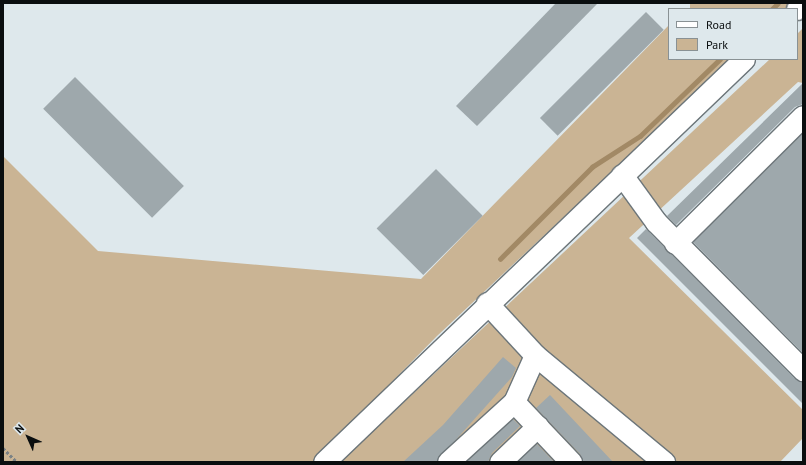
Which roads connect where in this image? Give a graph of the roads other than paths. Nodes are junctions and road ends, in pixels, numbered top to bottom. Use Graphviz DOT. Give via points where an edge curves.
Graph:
graph roads {
  1 [pos="743,60"];
  2 [pos="803,116"];
  3 [pos="622,175"];
  4 [pos="675,243"];
  5 [pos="487,303"];
  6 [pos="535,355"];
  7 [pos="803,370"];
  8 [pos="514,402"];
  9 [pos="538,426"];
  10 [pos="654,459"];
  11 [pos="324,462"];
  12 [pos="448,462"];
  13 [pos="500,462"];
  14 [pos="571,462"];
  1 -- 3 [label="street"];
  2 -- 4 [label="street"];
  3 -- 4 [label="street" via="647,213"];
  3 -- 5 [label="street"];
  4 -- 7 [label="street"];
  5 -- 6 [label="street"];
  5 -- 11 [label="street"];
  6 -- 8 [label="street"];
  6 -- 10 [label="street"];
  8 -- 9 [label="street"];
  8 -- 12 [label="street"];
  9 -- 13 [label="street"];
  9 -- 14 [label="street"];
}
